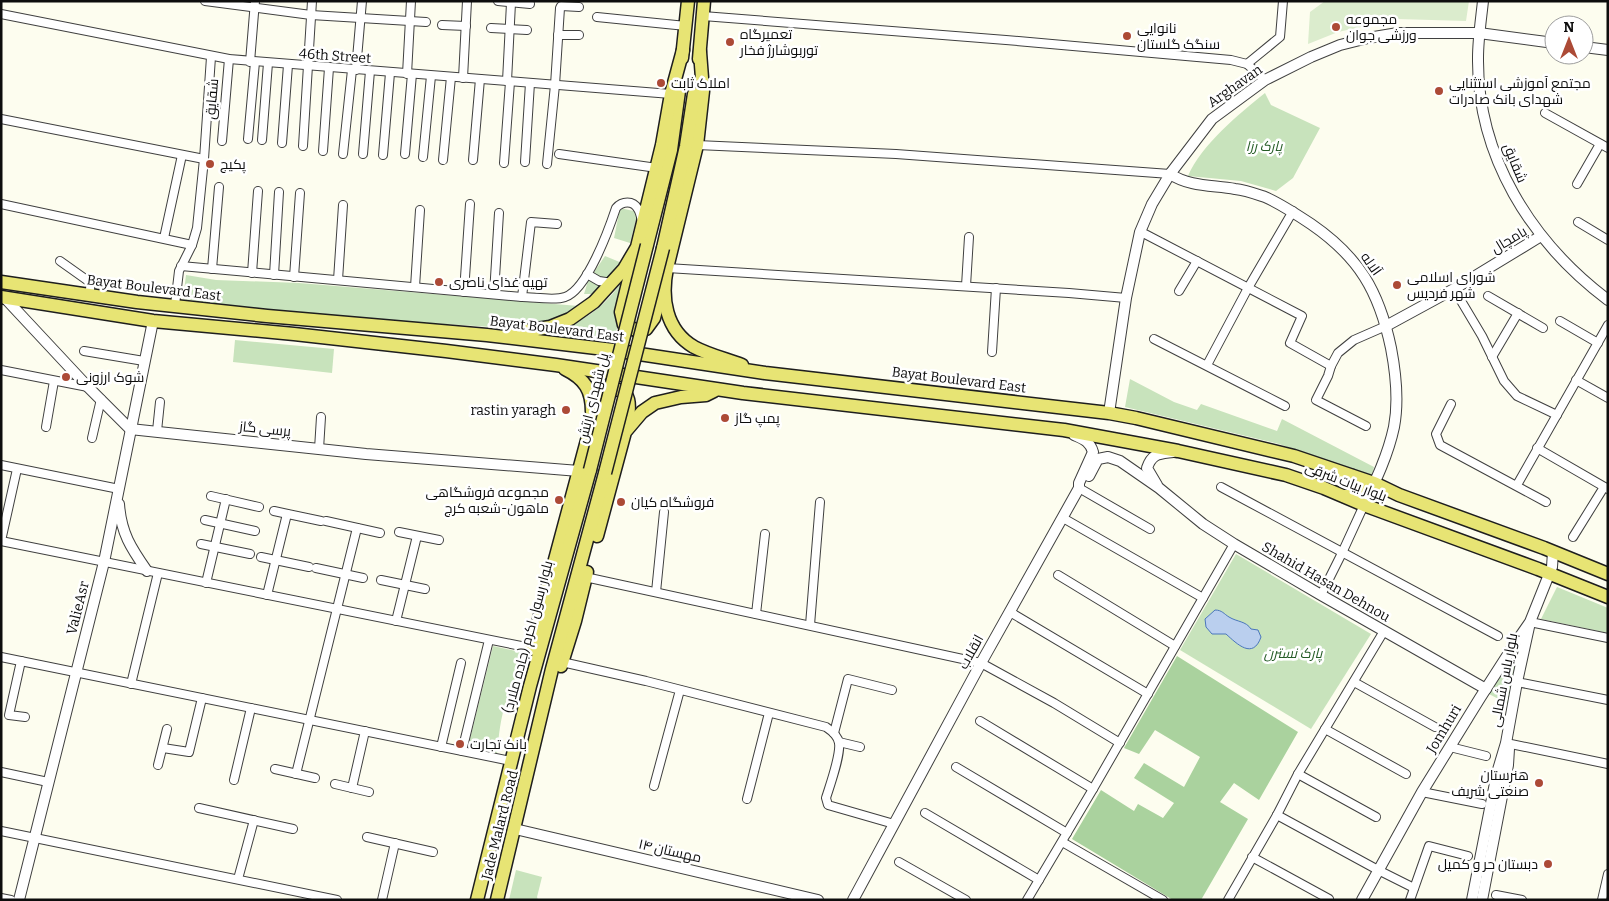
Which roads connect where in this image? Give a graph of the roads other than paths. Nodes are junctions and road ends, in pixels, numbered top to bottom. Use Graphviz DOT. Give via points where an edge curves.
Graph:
graph roads {
  1 [pos="205,1"];
  2 [pos="312,1"];
  3 [pos="362,1"];
  4 [pos="411,1"];
  5 [pos="467,1"];
  6 [pos="498,1"];
  7 [pos="688,1"];
  8 [pos="704,1"];
  9 [pos="1284,1"];
  10 [pos="1483,1"];
  11 [pos="511,3"];
  12 [pos="530,4"];
  13 [pos="255,5"];
  14 [pos="579,7"];
  15 [pos="1,14"];
  16 [pos="311,15"];
  17 [pos="703,16"];
  18 [pos="597,17"];
  19 [pos="360,18"];
  20 [pos="410,21"];
  21 [pos="426,22"];
  22 [pos="442,25"];
  23 [pos="466,26"];
  24 [pos="686,26"];
  25 [pos="492,28"];
  26 [pos="510,29"];
  27 [pos="527,30"];
  28 [pos="1479,33"];
  29 [pos="579,34"];
  30 [pos="558,35"];
  31 [pos="1544,42"];
  32 [pos="1594,48"];
  33 [pos="683,50"];
  34 [pos="1608,50"];
  35 [pos="700,52"];
  36 [pos="211,57"];
  37 [pos="229,60"];
  38 [pos="252,62"];
  39 [pos="268,63"];
  40 [pos="1247,64"];
  41 [pos="288,65"];
  42 [pos="309,66"];
  43 [pos="329,68"];
  44 [pos="354,70"];
  45 [pos="370,71"];
  46 [pos="390,72"];
  47 [pos="409,74"];
  48 [pos="431,76"];
  49 [pos="451,77"];
  50 [pos="464,78"];
  51 [pos="480,79"];
  52 [pos="1265,80"];
  53 [pos="508,81"];
  54 [pos="530,83"];
  55 [pos="555,85"];
  56 [pos="671,94"];
  57 [pos="1545,113"];
  58 [pos="1,119"];
  59 [pos="248,139"];
  60 [pos="262,140"];
  61 [pos="222,141"];
  62 [pos="282,143"];
  63 [pos="1600,144"];
  64 [pos="697,145"];
  65 [pos="303,146"];
  66 [pos="1608,148"];
  67 [pos="323,151"];
  68 [pos="343,154"];
  69 [pos="363,154"];
  70 [pos="405,154"];
  71 [pos="559,154"];
  72 [pos="182,155"];
  73 [pos="383,155"];
  74 [pos="423,157"];
  75 [pos="204,159"];
  76 [pos="443,160"];
  77 [pos="473,160"];
  78 [pos="525,162"];
  79 [pos="504,163"];
  80 [pos="547,164"];
  81 [pos="657,168"];
  82 [pos="1170,174"];
  83 [pos="1577,184"];
  84 [pos="219,187"];
  85 [pos="258,190"];
  86 [pos="279,192"];
  87 [pos="300,192"];
  88 [pos="1,204"];
  89 [pos="470,204"];
  90 [pos="343,205"];
  91 [pos="420,210"];
  92 [pos="1293,211"];
  93 [pos="499,213"];
  94 [pos="1578,222"];
  95 [pos="557,224"];
  96 [pos="643,224"];
  97 [pos="1145,234"];
  98 [pos="1541,236"];
  99 [pos="969,237"];
  100 [pos="164,238"];
  101 [pos="1608,240"];
  102 [pos="192,245"];
  103 [pos="642,246"];
  104 [pos="60,261"];
  105 [pos="1196,261"];
  106 [pos="181,266"];
  107 [pos="667,268"];
  108 [pos="212,269"];
  109 [pos="252,273"];
  110 [pos="587,274"];
  111 [pos="274,275"];
  112 [pos="294,276"];
  113 [pos="338,280"];
  114 [pos="1,282"];
  115 [pos="612,283"];
  116 [pos="664,284"];
  117 [pos="966,286"];
  118 [pos="414,287"];
  119 [pos="996,288"];
  120 [pos="1248,288"];
  121 [pos="1454,289"];
  122 [pos="1179,291"];
  123 [pos="464,292"];
  124 [pos="494,294"];
  125 [pos="89,295"];
  126 [pos="1488,296"];
  127 [pos="2,297"];
  128 [pos="522,297"];
  129 [pos="1126,298"];
  130 [pos="1608,300"];
  131 [pos="175,305"];
  132 [pos="1518,313"];
  133 [pos="248,314"];
  134 [pos="267,316"];
  135 [pos="153,321"];
  136 [pos="1560,321"];
  137 [pos="1608,325"];
  138 [pos="1386,326"];
  139 [pos="1543,328"];
  140 [pos="248,330"];
  141 [pos="266,331"];
  142 [pos="487,335"];
  143 [pos="1154,339"];
  144 [pos="1598,343"];
  145 [pos="84,351"];
  146 [pos="992,352"];
  147 [pos="1492,357"];
  148 [pos="144,361"];
  149 [pos="556,365"];
  150 [pos="1207,366"];
  151 [pos="1331,366"];
  152 [pos="1,370"];
  153 [pos="765,373"];
  154 [pos="1576,380"];
  155 [pos="54,381"];
  156 [pos="88,387"];
  157 [pos="717,390"];
  158 [pos="1608,398"];
  159 [pos="101,399"];
  160 [pos="160,402"];
  161 [pos="1451,404"];
  162 [pos="1285,406"];
  163 [pos="1109,413"];
  164 [pos="1556,415"];
  165 [pos="321,417"];
  166 [pos="592,424"];
  167 [pos="1366,426"];
  168 [pos="46,427"];
  169 [pos="130,429"];
  170 [pos="1064,430"];
  171 [pos="157,432"];
  172 [pos="626,432"];
  173 [pos="92,438"];
  174 [pos="1537,448"];
  175 [pos="319,449"];
  176 [pos="1178,451"];
  177 [pos="1,465"];
  178 [pos="17,469"];
  179 [pos="585,471"];
  180 [pos="1349,474"];
  181 [pos="1380,486"];
  182 [pos="1517,486"];
  183 [pos="1221,487"];
  184 [pos="1079,488"];
  185 [pos="1158,488"];
  186 [pos="1606,488"];
  187 [pos="118,489"];
  188 [pos="211,496"];
  189 [pos="1344,496"];
  190 [pos="226,499"];
  191 [pos="820,502"];
  192 [pos="1546,502"];
  193 [pos="1364,505"];
  194 [pos="259,507"];
  195 [pos="274,511"];
  196 [pos="664,512"];
  197 [pos="1383,512"];
  198 [pos="287,514"];
  199 [pos="1063,518"];
  200 [pos="206,520"];
  201 [pos="220,523"];
  202 [pos="357,528"];
  203 [pos="1150,529"];
  204 [pos="255,531"];
  205 [pos="399,532"];
  206 [pos="380,533"];
  207 [pos="765,534"];
  208 [pos="417,536"];
  209 [pos="1573,537"];
  210 [pos="439,540"];
  211 [pos="1,541"];
  212 [pos="201,544"];
  213 [pos="1234,544"];
  214 [pos="214,547"];
  215 [pos="1553,552"];
  216 [pos="1342,553"];
  217 [pos="250,554"];
  218 [pos="262,557"];
  219 [pos="276,560"];
  220 [pos="104,562"];
  221 [pos="152,572"];
  222 [pos="345,574"];
  223 [pos="1549,574"];
  224 [pos="1608,574"];
  225 [pos="586,576"];
  226 [pos="1058,576"];
  227 [pos="363,578"];
  228 [pos="381,580"];
  229 [pos="206,582"];
  230 [pos="405,585"];
  231 [pos="425,589"];
  232 [pos="656,592"];
  233 [pos="267,595"];
  234 [pos="1320,595"];
  235 [pos="1608,597"];
  236 [pos="1203,598"];
  237 [pos="336,609"];
  238 [pos="1010,612"];
  239 [pos="756,614"];
  240 [pos="396,621"];
  241 [pos="1530,622"];
  242 [pos="810,625"];
  243 [pos="1384,632"];
  244 [pos="1498,636"];
  245 [pos="1608,638"];
  246 [pos="490,640"];
  247 [pos="1175,646"];
  248 [pos="531,648"];
  249 [pos="1,657"];
  250 [pos="21,661"];
  251 [pos="981,662"];
  252 [pos="461,663"];
  253 [pos="557,666"];
  254 [pos="76,673"];
  255 [pos="1354,682"];
  256 [pos="1517,682"];
  257 [pos="131,684"];
  258 [pos="530,686"];
  259 [pos="1486,689"];
  260 [pos="680,690"];
  261 [pos="892,690"];
  262 [pos="1148,694"];
  263 [pos="202,698"];
  264 [pos="1608,700"];
  265 [pos="251,708"];
  266 [pos="769,713"];
  267 [pos="25,717"];
  268 [pos="310,720"];
  269 [pos="980,721"];
  270 [pos="1435,727"];
  271 [pos="1325,729"];
  272 [pos="167,730"];
  273 [pos="366,731"];
  274 [pos="834,733"];
  275 [pos="839,742"];
  276 [pos="1120,743"];
  277 [pos="1506,743"];
  278 [pos="441,747"];
  279 [pos="860,747"];
  280 [pos="1450,747"];
  281 [pos="162,748"];
  282 [pos="462,751"];
  283 [pos="1486,756"];
  284 [pos="511,761"];
  285 [pos="1608,764"];
  286 [pos="158,765"];
  287 [pos="956,767"];
  288 [pos="275,769"];
  289 [pos="1,772"];
  290 [pos="296,774"];
  291 [pos="1298,774"];
  292 [pos="1406,774"];
  293 [pos="315,778"];
  294 [pos="234,780"];
  295 [pos="48,782"];
  296 [pos="334,784"];
  297 [pos="654,786"];
  298 [pos="352,788"];
  299 [pos="1094,789"];
  300 [pos="368,792"];
  301 [pos="1422,792"];
  302 [pos="747,799"];
  303 [pos="1482,804"];
  304 [pos="198,808"];
  305 [pos="925,813"];
  306 [pos="1277,815"];
  307 [pos="1376,817"];
  308 [pos="254,820"];
  309 [pos="894,824"];
  310 [pos="293,829"];
  311 [pos="515,829"];
  312 [pos="1,831"];
  313 [pos="1067,833"];
  314 [pos="368,837"];
  315 [pos="34,838"];
  316 [pos="395,843"];
  317 [pos="1064,843"];
  318 [pos="433,852"];
  319 [pos="1468,856"];
  320 [pos="1252,858"];
  321 [pos="899,862"];
  322 [pos="1378,870"];
  323 [pos="1608,874"];
  324 [pos="238,880"];
  325 [pos="1039,880"];
  326 [pos="1414,888"];
  327 [pos="1496,895"];
  328 [pos="1,898"];
  329 [pos="1329,899"];
  330 [pos="11,900"];
  331 [pos="18,900"];
  332 [pos="337,900"];
  333 [pos="382,900"];
  334 [pos="477,900"];
  335 [pos="497,900"];
  336 [pos="818,900"];
  337 [pos="853,900"];
  338 [pos="966,900"];
  339 [pos="1026,900"];
  340 [pos="1163,900"];
  341 [pos="1228,900"];
  342 [pos="1362,900"];
  343 [pos="1410,900"];
  344 [pos="1472,900"];
  345 [pos="1482,900"];
  346 [pos="1522,900"];
  347 [pos="1602,900"];
  1 -- 13 [label="street"];
  2 -- 16 [label="street"];
  3 -- 19 [label="street"];
  4 -- 20 [label="street"];
  5 -- 23 [label="street"];
  6 -- 11 [label="street"];
  7 -- 24 [label="main road"];
  8 -- 17 [label="main road"];
  9 -- 40 [label="street" via="1280,37"];
  10 -- 28 [label="street, شقایق"];
  11 -- 12 [label="street"];
  11 -- 26 [label="street"];
  13 -- 16 [label="street"];
  13 -- 38 [label="street"];
  14 -- 30 [label="street" via="561,6"];
  15 -- 36 [label="street, 46th Street"];
  16 -- 19 [label="street"];
  16 -- 42 [label="street"];
  17 -- 35 [label="main road"];
  17 -- 40 [label="street" via="1198,57"];
  18 -- 24 [label="street"];
  19 -- 20 [label="street"];
  19 -- 44 [label="street"];
  20 -- 21 [label="street"];
  20 -- 47 [label="street"];
  22 -- 23 [label="street"];
  23 -- 50 [label="street"];
  24 -- 33 [label="main road"];
  25 -- 26 [label="street"];
  26 -- 27 [label="street"];
  26 -- 53 [label="street"];
  28 -- 31 [label="street, Arghavan"];
  28 -- 52 [label="street, Arghavan" via="1398,34 1368,38 1340,45"];
  28 -- 98 [label="street, شقایق" via="1482,104 1491,141 1513,195"];
  29 -- 30 [label="street"];
  30 -- 55 [label="street"];
  32 -- 34 [label="street"];
  33 -- 56 [label="main road"];
  33 -- 103 [label="main road" via="671,150"];
  35 -- 64 [label="main road" via="703,91"];
  35 -- 253 [label="main road, bridge" via="686,146 663,248"];
  36 -- 37 [label="street, 46th Street"];
  36 -- 75 [label="street"];
  37 -- 38 [label="street, 46th Street"];
  37 -- 61 [label="street, شقایق"];
  38 -- 39 [label="street, 46th Street"];
  38 -- 59 [label="street"];
  39 -- 41 [label="street, 46th Street"];
  39 -- 60 [label="street"];
  40 -- 52 [label="street"];
  41 -- 42 [label="street, 46th Street"];
  41 -- 62 [label="street"];
  42 -- 43 [label="street, 46th Street"];
  42 -- 65 [label="street"];
  43 -- 44 [label="street, 46th Street"];
  43 -- 67 [label="street"];
  44 -- 45 [label="street, 46th Street"];
  44 -- 68 [label="street"];
  45 -- 46 [label="street, 46th Street"];
  45 -- 69 [label="street"];
  46 -- 47 [label="street, 46th Street"];
  46 -- 73 [label="street"];
  47 -- 48 [label="street, 46th Street"];
  47 -- 70 [label="street"];
  48 -- 49 [label="street, 46th Street"];
  48 -- 74 [label="street"];
  49 -- 50 [label="street, 46th Street"];
  49 -- 76 [label="street"];
  50 -- 51 [label="street, 46th Street"];
  51 -- 53 [label="street, 46th Street"];
  51 -- 77 [label="street"];
  52 -- 82 [label="street, Arghavan" via="1212,119"];
  53 -- 54 [label="street, 46th Street"];
  53 -- 79 [label="street"];
  54 -- 55 [label="street, 46th Street"];
  54 -- 78 [label="street"];
  55 -- 56 [label="street, 46th Street"];
  55 -- 80 [label="street"];
  56 -- 81 [label="main road"];
  57 -- 63 [label="street"];
  58 -- 72 [label="street"];
  63 -- 66 [label="street"];
  63 -- 83 [label="street"];
  64 -- 82 [label="street" via="896,154"];
  64 -- 107 [label="main road"];
  71 -- 81 [label="street"];
  72 -- 75 [label="street"];
  72 -- 100 [label="street"];
  75 -- 102 [label="street" via="197,228"];
  81 -- 96 [label="main road"];
  82 -- 92 [label="street, آلاله" via="1180,181 1238,189"];
  82 -- 129 [label="street, Arghavan" via="1140,232"];
  84 -- 108 [label="street"];
  85 -- 109 [label="street"];
  86 -- 111 [label="street"];
  87 -- 112 [label="street"];
  88 -- 100 [label="street"];
  89 -- 123 [label="street"];
  90 -- 113 [label="street"];
  91 -- 118 [label="street"];
  92 -- 120 [label="street"];
  92 -- 138 [label="street, آلاله" via="1338,244 1354,262 1374,293"];
  93 -- 124 [label="street"];
  94 -- 101 [label="street"];
  95 -- 128 [label="street" via="531,222"];
  96 -- 103 [label="main road"];
  96 -- 110 [label="street" via="636,206 625,202 620,204"];
  97 -- 105 [label="street"];
  98 -- 121 [label="street, پامچال"];
  98 -- 130 [label="street, شقایق" via="1568,266"];
  99 -- 117 [label="street"];
  100 -- 102 [label="street"];
  102 -- 106 [label="street"];
  103 -- 115 [label="main road"];
  103 -- 116 [label="main road" via="621,312 624,325 638,330 649,327"];
  103 -- 179 [label="main road, پل شهدای ارتش, bridge"];
  104 -- 125 [label="street" via="91,283"];
  105 -- 120 [label="street"];
  105 -- 122 [label="street"];
  106 -- 108 [label="street"];
  106 -- 131 [label="street"];
  107 -- 116 [label="main road"];
  107 -- 117 [label="street"];
  108 -- 109 [label="street"];
  109 -- 111 [label="street"];
  110 -- 115 [label="street" via="598,281"];
  110 -- 128 [label="street" via="576,291 563,298"];
  111 -- 112 [label="street"];
  112 -- 113 [label="street"];
  113 -- 118 [label="street"];
  114 -- 125 [label="main road, Bayat Boulevard East"];
  115 -- 142 [label="main road" via="582,312 560,324 539,330"];
  116 -- 153 [label="main road" via="665,305 672,324 693,346"];
  117 -- 119 [label="street"];
  118 -- 123 [label="street"];
  119 -- 129 [label="street"];
  119 -- 146 [label="street"];
  120 -- 150 [label="street"];
  120 -- 151 [label="street" via="1302,316 1290,343"];
  121 -- 138 [label="street, پامچال"];
  121 -- 147 [label="street"];
  123 -- 124 [label="street"];
  124 -- 128 [label="street"];
  125 -- 131 [label="main road, Bayat Boulevard East"];
  126 -- 132 [label="street"];
  127 -- 135 [label="main road"];
  127 -- 156 [label="street"];
  129 -- 163 [label="street, Arghavan"];
  131 -- 133 [label="main road, Bayat Boulevard East"];
  132 -- 139 [label="street"];
  132 -- 147 [label="street"];
  133 -- 134 [label="main road, Bayat Boulevard East"];
  133 -- 140 [label="main road" via="251,322"];
  134 -- 141 [label="main road" via="263,323"];
  134 -- 142 [label="main road, Bayat Boulevard East"];
  135 -- 140 [label="main road"];
  135 -- 148 [label="street, ValieAsr"];
  136 -- 144 [label="street"];
  137 -- 144 [label="street"];
  138 -- 151 [label="street" via="1354,340 1338,353"];
  138 -- 181 [label="street, آلاله" via="1397,394 1394,425"];
  140 -- 141 [label="main road"];
  141 -- 149 [label="main road"];
  142 -- 153 [label="main road, Bayat Boulevard East"];
  143 -- 150 [label="street"];
  144 -- 154 [label="street"];
  145 -- 148 [label="street"];
  147 -- 164 [label="street" via="1516,396"];
  148 -- 169 [label="street, ValieAsr"];
  149 -- 157 [label="main road"];
  149 -- 166 [label="main road" via="573,373 588,387"];
  150 -- 162 [label="street"];
  151 -- 167 [label="street" via="1316,400"];
  152 -- 155 [label="street"];
  153 -- 163 [label="main road, Bayat Boulevard East"];
  154 -- 158 [label="street"];
  154 -- 164 [label="street"];
  155 -- 156 [label="street"];
  155 -- 168 [label="street"];
  156 -- 159 [label="street"];
  157 -- 170 [label="main road"];
  157 -- 172 [label="main road" via="655,404 642,412"];
  159 -- 169 [label="street"];
  159 -- 173 [label="street"];
  160 -- 171 [label="street"];
  161 -- 182 [label="street" via="1436,434 1440,445"];
  163 -- 180 [label="main road, بلوار بیات شرقی" via="1294,456"];
  164 -- 174 [label="street"];
  165 -- 175 [label="street"];
  166 -- 172 [label="main road" via="599,398 604,392 621,391 626,394 630,407"];
  166 -- 179 [label="main road"];
  169 -- 171 [label="street, پرسی گاز"];
  169 -- 187 [label="street, ValieAsr"];
  170 -- 176 [label="main road, بلوار بیات شرقی"];
  170 -- 184 [label="street, انقلاب" via="1092,446 1093,452"];
  171 -- 175 [label="street, پرسی گاز"];
  172 -- 225 [label="main road"];
  174 -- 182 [label="street"];
  174 -- 186 [label="street"];
  175 -- 179 [label="street, پرسی گاز"];
  176 -- 185 [label="street" via="1157,454 1150,459 1147,468"];
  176 -- 189 [label="main road, بلوار بیات شرقی" via="1286,474"];
  177 -- 178 [label="street"];
  178 -- 187 [label="street"];
  178 -- 211 [label="street"];
  179 -- 248 [label="main road"];
  179 -- 258 [label="main road, بلوار رسول اکرم (جاده ملارد)"];
  180 -- 181 [label="main road, بلوار بیات شرقی"];
  180 -- 189 [label="main road" via="1360,481 1362,491 1358,496"];
  181 -- 193 [label="street, آلاله"];
  181 -- 197 [label="main road" via="1379,502"];
  181 -- 215 [label="main road, بلوار بیات شرقی"];
  182 -- 192 [label="street"];
  183 -- 216 [label="street"];
  184 -- 185 [label="street, Shahid Hasan Dehnou" via="1098,459 1108,457 1120,460"];
  184 -- 199 [label="street, انقلاب"];
  184 -- 203 [label="street"];
  185 -- 213 [label="street, Shahid Hasan Dehnou"];
  186 -- 209 [label="street"];
  187 -- 220 [label="street, ValieAsr"];
  187 -- 221 [label="street" via="124,534"];
  188 -- 190 [label="street"];
  189 -- 193 [label="main road, بلوار بیات شرقی"];
  190 -- 194 [label="street"];
  190 -- 201 [label="street"];
  191 -- 242 [label="street"];
  193 -- 197 [label="main road, بلوار بیات شرقی"];
  193 -- 216 [label="street"];
  195 -- 198 [label="street"];
  196 -- 232 [label="street"];
  197 -- 223 [label="main road, بلوار بیات شرقی"];
  198 -- 202 [label="street"];
  198 -- 219 [label="street"];
  199 -- 236 [label="street"];
  199 -- 238 [label="street, انقلاب"];
  200 -- 201 [label="street"];
  201 -- 204 [label="street"];
  201 -- 214 [label="street"];
  202 -- 206 [label="street"];
  202 -- 222 [label="street"];
  205 -- 208 [label="street"];
  207 -- 239 [label="street"];
  208 -- 210 [label="street"];
  208 -- 230 [label="street"];
  211 -- 220 [label="street"];
  212 -- 214 [label="street"];
  213 -- 234 [label="street, Shahid Hasan Dehnou"];
  213 -- 236 [label="street"];
  214 -- 217 [label="street"];
  214 -- 229 [label="street"];
  215 -- 223 [label="street, Jomhuri"];
  215 -- 224 [label="main road, بلوار بیات شرقی"];
  216 -- 234 [label="street"];
  216 -- 244 [label="street"];
  218 -- 219 [label="street"];
  219 -- 222 [label="street"];
  219 -- 233 [label="street"];
  220 -- 221 [label="street"];
  220 -- 254 [label="street, ValieAsr"];
  221 -- 229 [label="street"];
  221 -- 257 [label="street"];
  222 -- 227 [label="street"];
  222 -- 237 [label="street"];
  223 -- 235 [label="main road, بلوار بیات شرقی"];
  223 -- 241 [label="street, Jomhuri"];
  225 -- 232 [label="street"];
  225 -- 253 [label="main road" via="575,621"];
  226 -- 247 [label="street"];
  228 -- 230 [label="street"];
  229 -- 233 [label="street"];
  230 -- 231 [label="street"];
  230 -- 240 [label="street"];
  232 -- 239 [label="street"];
  233 -- 237 [label="street"];
  234 -- 243 [label="street, Shahid Hasan Dehnou"];
  236 -- 247 [label="street"];
  237 -- 240 [label="street"];
  237 -- 268 [label="street"];
  238 -- 251 [label="street, انقلاب"];
  238 -- 262 [label="street"];
  239 -- 242 [label="street"];
  240 -- 246 [label="street"];
  241 -- 245 [label="street"];
  241 -- 256 [label="street, بلوار یاس شمالی"];
  241 -- 259 [label="street, Jomhuri"];
  242 -- 251 [label="street"];
  243 -- 255 [label="street"];
  243 -- 259 [label="street, Shahid Hasan Dehnou"];
  246 -- 248 [label="street"];
  246 -- 282 [label="street"];
  247 -- 262 [label="street"];
  248 -- 258 [label="main road"];
  249 -- 250 [label="street"];
  250 -- 254 [label="street"];
  250 -- 267 [label="street" via="9,715"];
  251 -- 276 [label="street"];
  251 -- 309 [label="street, انقلاب"];
  252 -- 278 [label="street"];
  253 -- 260 [label="street"];
  253 -- 311 [label="main road, Jade Malard Road" via="547,690"];
  254 -- 257 [label="street"];
  254 -- 295 [label="street, ValieAsr"];
  255 -- 270 [label="street"];
  255 -- 271 [label="street"];
  256 -- 264 [label="street"];
  256 -- 277 [label="street, بلوار یاس شمالی"];
  257 -- 263 [label="street"];
  258 -- 284 [label="main road, بلوار رسول اکرم (جاده ملارد)"];
  259 -- 280 [label="street, Jomhuri"];
  260 -- 266 [label="street"];
  260 -- 297 [label="street"];
  261 -- 274 [label="street" via="848,679"];
  262 -- 276 [label="street"];
  263 -- 265 [label="street"];
  263 -- 281 [label="street" via="189,752"];
  265 -- 268 [label="street"];
  265 -- 294 [label="street"];
  266 -- 274 [label="street" via="826,727"];
  266 -- 302 [label="street"];
  268 -- 273 [label="street"];
  268 -- 290 [label="street"];
  269 -- 299 [label="street"];
  271 -- 291 [label="street"];
  271 -- 292 [label="street"];
  272 -- 281 [label="street"];
  273 -- 278 [label="street"];
  273 -- 298 [label="street"];
  274 -- 275 [label="street"];
  275 -- 279 [label="street"];
  275 -- 309 [label="street" via="826,798 828,805"];
  276 -- 299 [label="street"];
  277 -- 285 [label="street"];
  277 -- 344 [label="street"];
  277 -- 345 [label="street" via="1508,765"];
  278 -- 282 [label="street"];
  280 -- 283 [label="street"];
  280 -- 301 [label="street, Jomhuri"];
  281 -- 286 [label="street"];
  282 -- 284 [label="street"];
  284 -- 334 [label="main road, بلوار رسول اکرم (جاده ملارد)"];
  287 -- 313 [label="street"];
  288 -- 290 [label="street"];
  289 -- 295 [label="street"];
  290 -- 293 [label="street"];
  291 -- 306 [label="street"];
  291 -- 307 [label="street"];
  295 -- 315 [label="street, ValieAsr"];
  296 -- 298 [label="street"];
  298 -- 300 [label="street"];
  299 -- 313 [label="street"];
  301 -- 303 [label="street"];
  301 -- 322 [label="street, Jomhuri"];
  304 -- 308 [label="street"];
  305 -- 325 [label="street"];
  306 -- 320 [label="street"];
  306 -- 322 [label="street"];
  308 -- 310 [label="street"];
  308 -- 324 [label="street"];
  309 -- 337 [label="street, انقلاب"];
  311 -- 335 [label="main road, Jade Malard Road"];
  311 -- 336 [label="street, مهستان ۱۴"];
  312 -- 315 [label="street"];
  313 -- 325 [label="street"];
  314 -- 316 [label="street"];
  315 -- 324 [label="street"];
  315 -- 331 [label="street, ValieAsr"];
  316 -- 318 [label="street"];
  316 -- 333 [label="street"];
  317 -- 340 [label="street"];
  319 -- 326 [label="street" via="1429,846"];
  320 -- 329 [label="street"];
  320 -- 341 [label="street"];
  321 -- 338 [label="street"];
  322 -- 326 [label="street"];
  322 -- 342 [label="street, Jomhuri"];
  323 -- 347 [label="street"];
  324 -- 332 [label="street"];
  325 -- 339 [label="street"];
  326 -- 343 [label="street"];
  327 -- 346 [label="street"];
  328 -- 330 [label="street"];
}
